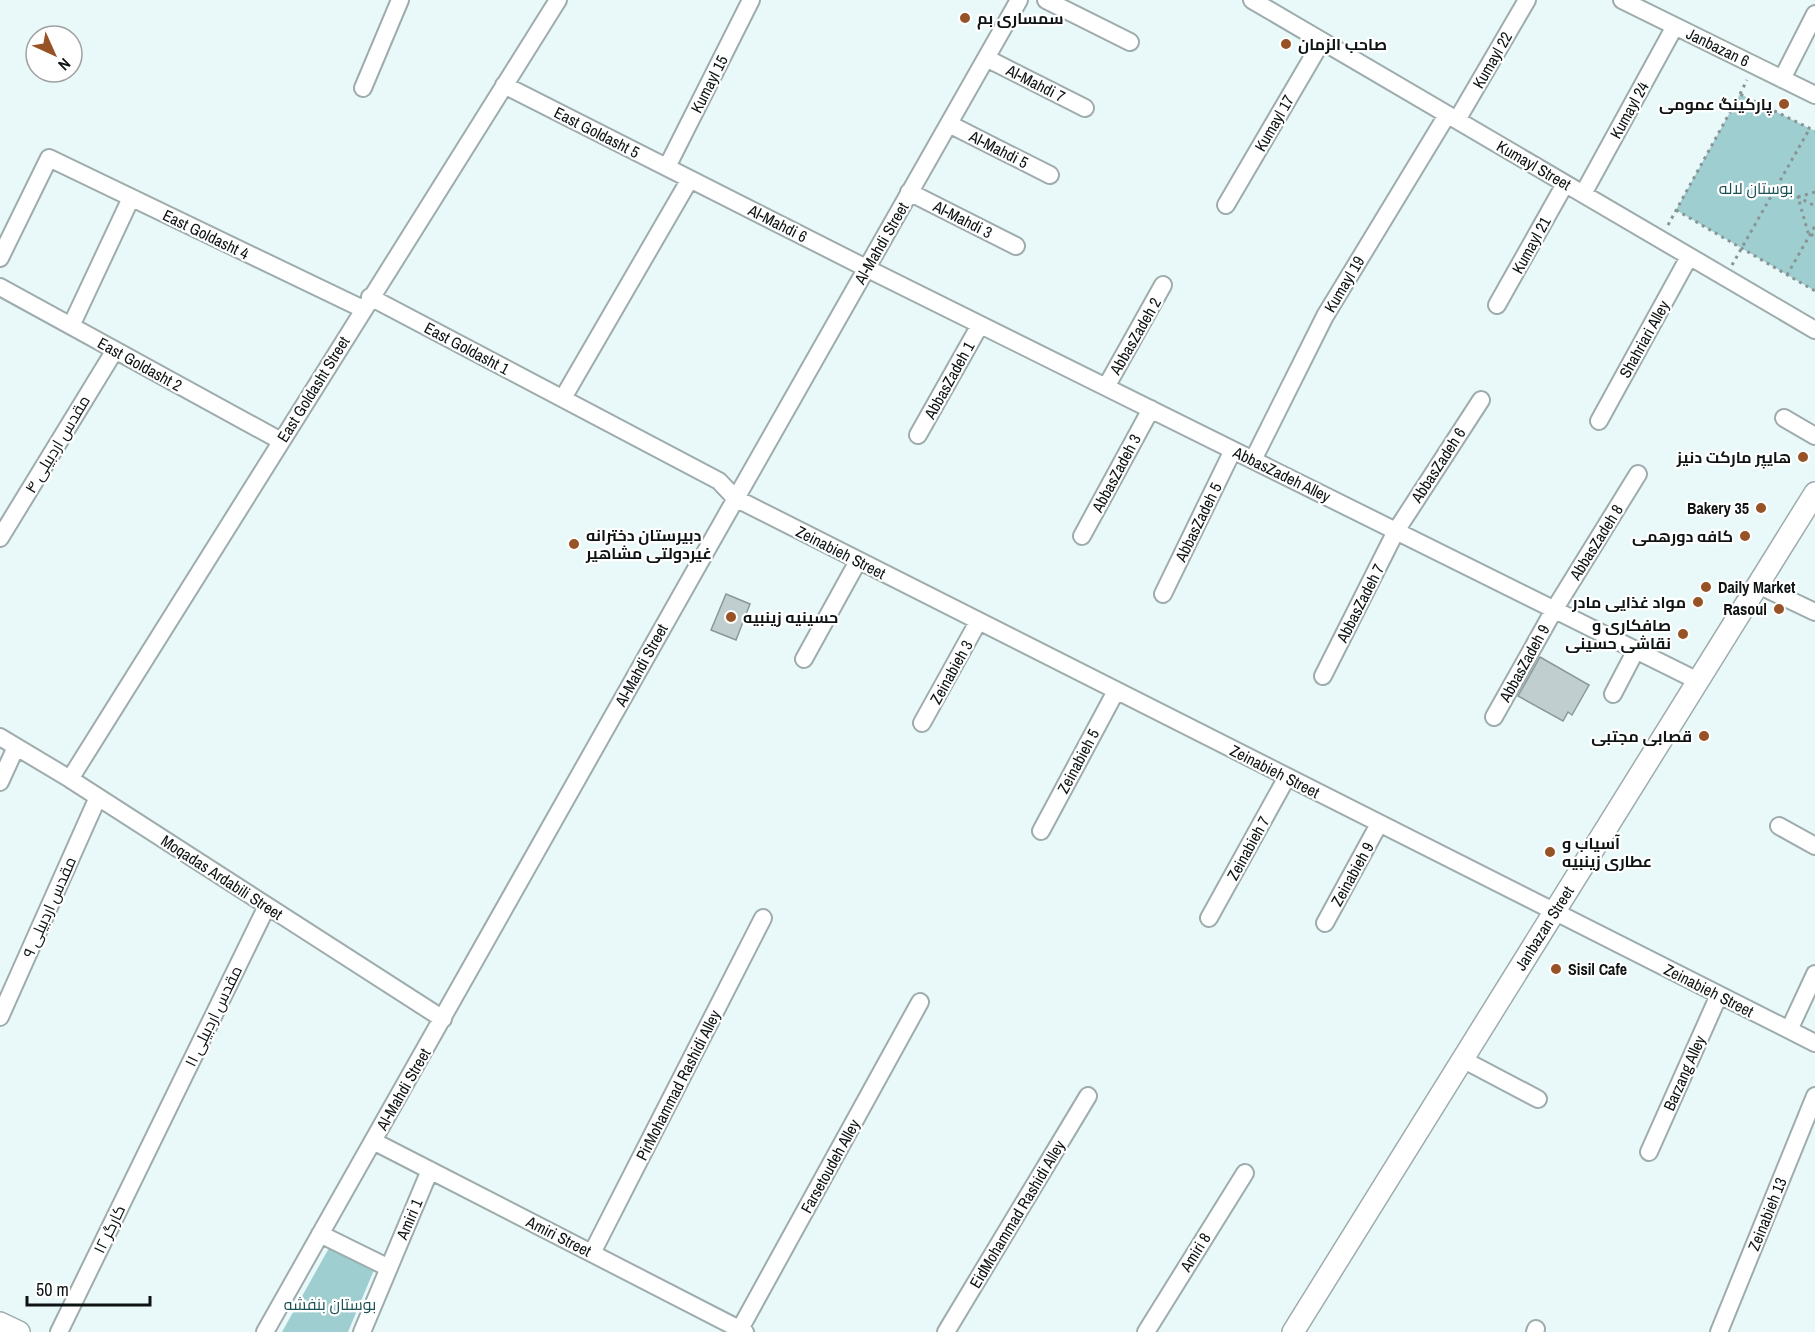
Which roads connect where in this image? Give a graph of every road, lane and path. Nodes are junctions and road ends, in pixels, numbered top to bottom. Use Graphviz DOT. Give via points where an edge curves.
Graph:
graph roads {
  1 [pos="400,0"];
  2 [pos="558,0"];
  3 [pos="751,0"];
  4 [pos="1019,0"];
  5 [pos="1046,0"];
  6 [pos="1252,0"];
  7 [pos="1527,0"];
  8 [pos="1622,0"];
  9 [pos="1815,14"];
  10 [pos="1675,26"];
  11 [pos="1322,41"];
  12 [pos="1130,42"];
  13 [pos="986,58"];
  14 [pos="1782,79"];
  15 [pos="504,85"];
  16 [pos="363,88"];
  17 [pos="1815,95"];
  18 [pos="1085,108"];
  19 [pos="1452,117"];
  20 [pos="949,123"];
  21 [pos="1810,128"];
  22 [pos="1815,131"];
  23 [pos="667,167"];
  24 [pos="1050,175"];
  25 [pos="690,179"];
  26 [pos="1565,184"];
  27 [pos="1778,186"];
  28 [pos="909,192"];
  29 [pos="1815,192"];
  30 [pos="1583,194"];
  31 [pos="1798,197"];
  32 [pos="131,198"];
  33 [pos="1226,206"];
  34 [pos="1815,206"];
  35 [pos="1815,226"];
  36 [pos="1815,234"];
  37 [pos="1809,236"];
  38 [pos="1016,246"];
  39 [pos="1742,249"];
  40 [pos="1689,257"];
  41 [pos="0,258"];
  42 [pos="866,268"];
  43 [pos="1787,275"];
  44 [pos="1163,285"];
  45 [pos="0,287"];
  46 [pos="1815,291"];
  47 [pos="367,303"];
  48 [pos="1497,305"];
  49 [pos="980,325"];
  50 [pos="71,326"];
  51 [pos="1815,330"];
  52 [pos="115,350"];
  53 [pos="1106,387"];
  54 [pos="563,398"];
  55 [pos="1481,400"];
  56 [pos="1151,409"];
  57 [pos="1784,418"];
  58 [pos="1599,420"];
  59 [pos="918,435"];
  60 [pos="1815,436"];
  61 [pos="281,441"];
  62 [pos="1233,450"];
  63 [pos="1253,460"];
  64 [pos="1638,474"];
  65 [pos="1815,493"];
  66 [pos="735,498"];
  67 [pos="1396,531"];
  68 [pos="1082,536"];
  69 [pos="0,538"];
  70 [pos="858,561"];
  71 [pos="1758,585"];
  72 [pos="1163,594"];
  73 [pos="1554,610"];
  74 [pos="1815,612"];
  75 [pos="978,622"];
  76 [pos="1636,650"];
  77 [pos="804,659"];
  78 [pos="1323,676"];
  79 [pos="1698,681"];
  80 [pos="1116,691"];
  81 [pos="1613,694"];
  82 [pos="1494,717"];
  83 [pos="922,723"];
  84 [pos="0,737"];
  85 [pos="16,747"];
  86 [pos="1287,777"];
  87 [pos="70,779"];
  88 [pos="0,782"];
  89 [pos="98,797"];
  90 [pos="1379,824"];
  91 [pos="1779,826"];
  92 [pos="1041,831"];
  93 [pos="1815,846"];
  94 [pos="267,906"];
  95 [pos="1554,912"];
  96 [pos="764,918"];
  97 [pos="1209,918"];
  98 [pos="1325,923"];
  99 [pos="1815,974"];
  100 [pos="1719,995"];
  101 [pos="920,1002"];
  102 [pos="0,1017"];
  103 [pos="443,1019"];
  104 [pos="1789,1030"];
  105 [pos="1815,1043"];
  106 [pos="1462,1059"];
  107 [pos="1088,1096"];
  108 [pos="1815,1096"];
  109 [pos="1538,1099"];
  110 [pos="159,1127"];
  111 [pos="373,1141"];
  112 [pos="1649,1152"];
  113 [pos="430,1170"];
  114 [pos="1245,1173"];
  115 [pos="320,1234"];
  116 [pos="592,1253"];
  117 [pos="389,1268"];
  118 [pos="0,1323"];
  119 [pos="742,1331"];
  120 [pos="19,1332"];
  121 [pos="59,1332"];
  122 [pos="265,1332"];
  123 [pos="362,1332"];
  124 [pos="946,1332"];
  125 [pos="1146,1332"];
  126 [pos="1293,1332"];
  127 [pos="1719,1332"];
  1 -- 16 [label="street"];
  2 -- 15 [label="street, East Goldasht Street"];
  3 -- 23 [label="street, Kumayl 15"];
  4 -- 13 [label="street, Al-Mahdi Street"];
  5 -- 12 [label="street"];
  6 -- 11 [label="street, Kumayl Street"];
  7 -- 19 [label="street, Kumayl 22"];
  8 -- 10 [label="street, Janbazan 6"];
  9 -- 14 [label="street"];
  10 -- 14 [label="street, Janbazan 6"];
  10 -- 30 [label="street, Kumayl 24"];
  11 -- 19 [label="street, Kumayl Street"];
  11 -- 33 [label="street, Kumayl 17"];
  13 -- 18 [label="street, Al-Mahdi 7"];
  13 -- 20 [label="street, Al-Mahdi Street"];
  14 -- 17 [label="street, Janbazan 6"];
  15 -- 23 [label="street, East Goldasht 5"];
  15 -- 47 [label="street, East Goldasht Street"];
  19 -- 26 [label="street, Kumayl Street"];
  19 -- 63 [label="street, Kumayl 19" via="1325,316"];
  20 -- 24 [label="street, Al-Mahdi 5"];
  20 -- 28 [label="street, Al-Mahdi Street"];
  21 -- 22 [label="path"];
  21 -- 27 [label="path"];
  21 -- 39 [label="path" via="1740,94 1676,210"];
  23 -- 25 [label="street, East Goldasht 5"];
  25 -- 42 [label="street, Al-Mahdi 6"];
  25 -- 54 [label="street"];
  26 -- 30 [label="street, Kumayl Street"];
  26 -- 48 [label="street, Kumayl 21"];
  27 -- 31 [label="path"];
  27 -- 39 [label="path"];
  28 -- 38 [label="street, Al-Mahdi 3"];
  28 -- 42 [label="street, Al-Mahdi Street"];
  29 -- 31 [label="path"];
  30 -- 40 [label="street, Kumayl Street"];
  31 -- 34 [label="path"];
  31 -- 37 [label="path"];
  32 -- 41 [label="street, East Goldasht 4" via="50,158"];
  32 -- 47 [label="street, East Goldasht 4"];
  32 -- 50 [label="street"];
  35 -- 37 [label="path"];
  36 -- 37 [label="path"];
  37 -- 43 [label="path"];
  39 -- 43 [label="path"];
  40 -- 51 [label="street, Kumayl Street"];
  40 -- 58 [label="street, Shahriari Alley"];
  42 -- 49 [label="street, AbbasZadeh Alley"];
  42 -- 66 [label="street, Al-Mahdi Street"];
  43 -- 46 [label="path"];
  44 -- 53 [label="street, AbbasZadeh 2"];
  45 -- 50 [label="street, East Goldasht 2"];
  47 -- 54 [label="street, East Goldasht 1"];
  47 -- 61 [label="street, East Goldasht Street"];
  49 -- 53 [label="street, AbbasZadeh Alley"];
  49 -- 59 [label="street, AbbasZadeh 1"];
  50 -- 52 [label="street, East Goldasht 2"];
  52 -- 61 [label="street, East Goldasht 2"];
  52 -- 69 [label="street, مقدس اردبیلی ۴"];
  53 -- 56 [label="street, AbbasZadeh Alley"];
  54 -- 66 [label="street, East Goldasht 1" via="719,481"];
  55 -- 67 [label="street, AbbasZadeh 6"];
  56 -- 62 [label="street, AbbasZadeh Alley"];
  56 -- 68 [label="street, AbbasZadeh 3"];
  57 -- 60 [label="street"];
  61 -- 87 [label="street, East Goldasht Street"];
  62 -- 63 [label="street, AbbasZadeh Alley"];
  62 -- 72 [label="street, AbbasZadeh 5"];
  63 -- 67 [label="street, AbbasZadeh Alley"];
  64 -- 73 [label="street, AbbasZadeh 8"];
  65 -- 71 [label="main road, Janbazan Street"];
  66 -- 70 [label="street, Zeinabieh Street"];
  66 -- 103 [label="street, Al-Mahdi Street"];
  67 -- 73 [label="street, AbbasZadeh Alley"];
  67 -- 78 [label="street, AbbasZadeh 7"];
  70 -- 75 [label="street, Zeinabieh Street"];
  70 -- 77 [label="street"];
  71 -- 74 [label="street"];
  71 -- 79 [label="main road, Janbazan Street"];
  73 -- 76 [label="street, AbbasZadeh Alley"];
  73 -- 82 [label="street, AbbasZadeh 9"];
  75 -- 80 [label="street, Zeinabieh Street"];
  75 -- 83 [label="street, Zeinabieh 3"];
  76 -- 79 [label="street, AbbasZadeh Alley"];
  76 -- 81 [label="street"];
  79 -- 95 [label="main road, Janbazan Street"];
  80 -- 86 [label="street, Zeinabieh Street"];
  80 -- 92 [label="street, Zeinabieh 5"];
  84 -- 85 [label="street, Moqadas Ardabili Street"];
  85 -- 87 [label="street, Moqadas Ardabili Street"];
  85 -- 88 [label="street"];
  86 -- 90 [label="street, Zeinabieh Street"];
  86 -- 97 [label="street, Zeinabieh 7"];
  87 -- 89 [label="street, Moqadas Ardabili Street"];
  89 -- 94 [label="street, Moqadas Ardabili Street"];
  89 -- 102 [label="street, مقدس اردبیلی ۹"];
  90 -- 95 [label="street, Zeinabieh Street"];
  90 -- 98 [label="street, Zeinabieh 9"];
  91 -- 93 [label="street"];
  94 -- 103 [label="street, Moqadas Ardabili Street"];
  94 -- 110 [label="street, مقدس اردبیلی ۱۱"];
  95 -- 100 [label="street, Zeinabieh Street"];
  95 -- 106 [label="main road, Janbazan Street"];
  96 -- 116 [label="street, PirMohammad Rashidi Alley"];
  99 -- 104 [label="street"];
  100 -- 104 [label="street, Zeinabieh Street"];
  100 -- 112 [label="street, Barzang Alley"];
  101 -- 119 [label="street, Farsetoudeh Alley"];
  103 -- 111 [label="street, Al-Mahdi Street"];
  104 -- 105 [label="street, Zeinabieh Street"];
  106 -- 109 [label="street"];
  106 -- 126 [label="main road, Janbazan Street"];
  107 -- 124 [label="street, EidMohammad Rashidi Alley"];
  108 -- 127 [label="street, Zeinabieh 13"];
  110 -- 121 [label="street, کارگر ۱۲"];
  111 -- 113 [label="street, Amiri Street"];
  111 -- 115 [label="street, Al-Mahdi Street"];
  113 -- 116 [label="street, Amiri Street"];
  113 -- 117 [label="street, Amiri 1"];
  114 -- 125 [label="street, Amiri 8"];
  115 -- 117 [label="street"];
  115 -- 122 [label="street, Al-Mahdi Street"];
  116 -- 119 [label="street, Amiri Street"];
  117 -- 123 [label="street, Amiri 1"];
  118 -- 120 [label="main road"];
}
